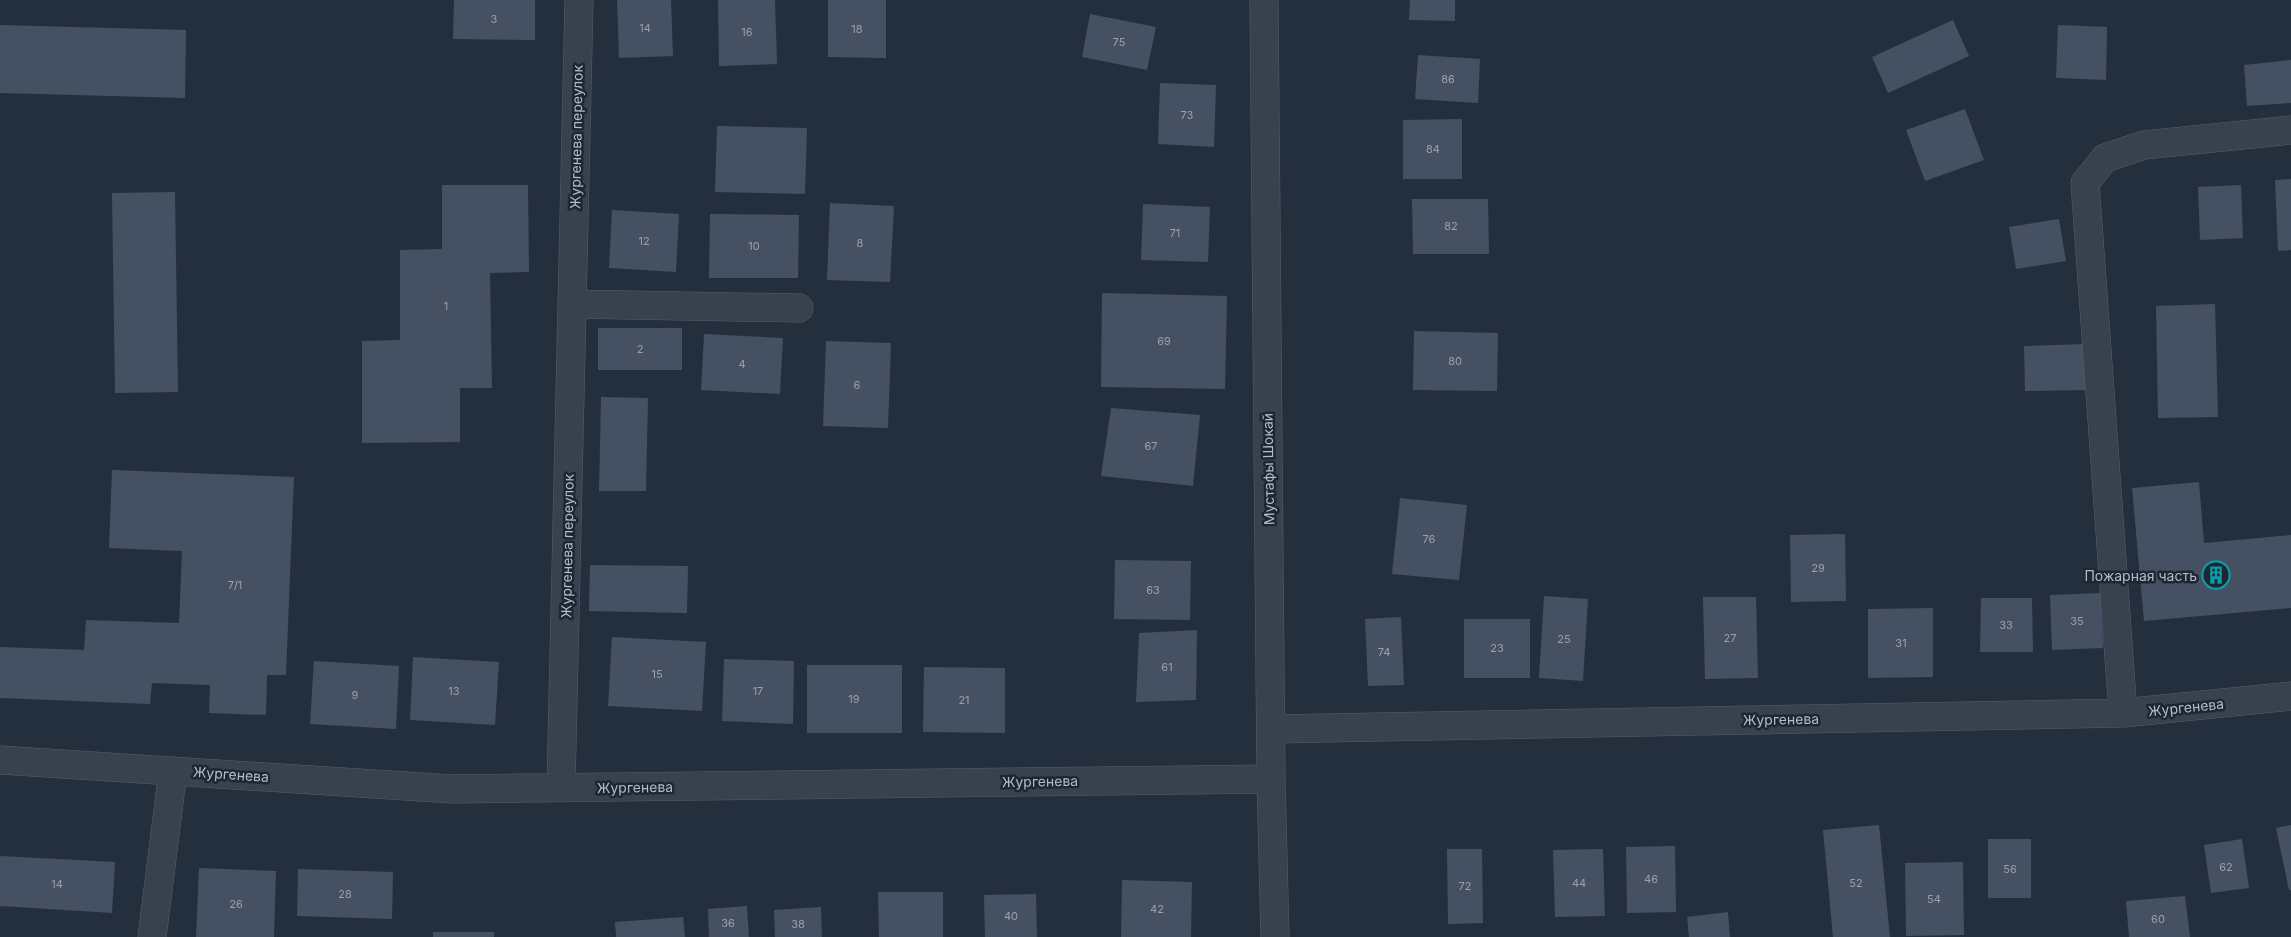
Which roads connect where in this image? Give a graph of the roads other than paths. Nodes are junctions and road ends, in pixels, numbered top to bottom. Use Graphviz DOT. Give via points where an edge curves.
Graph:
graph roads {
  1 [pos="579,0"];
  2 [pos="1264,0"];
  3 [pos="2291,130"];
  4 [pos="572,304"];
  5 [pos="800,308"];
  6 [pos="2291,696"];
  7 [pos="2123,713"];
  8 [pos="1271,729"];
  9 [pos="0,760"];
  10 [pos="173,771"];
  11 [pos="1271,779"];
  12 [pos="561,788"];
  13 [pos="152,937"];
  14 [pos="1275,937"];
  1 -- 4 [label="street, Жургенева переулок"];
  2 -- 8 [label="street, Мустафы Шокай"];
  3 -- 7 [label="street" via="2144,145 2105,158 2085,183"];
  4 -- 5 [label="street"];
  4 -- 12 [label="street, Жургенева переулок"];
  6 -- 7 [label="street, Жургенева"];
  7 -- 8 [label="street, Жургенева"];
  8 -- 11 [label="street, Мустафы Шокай"];
  9 -- 10 [label="street, Жургенева"];
  10 -- 12 [label="street, Жургенева" via="452,789"];
  10 -- 13 [label="street"];
  11 -- 12 [label="street, Жургенева"];
  11 -- 14 [label="street, Мустафы Шокай"];
}
